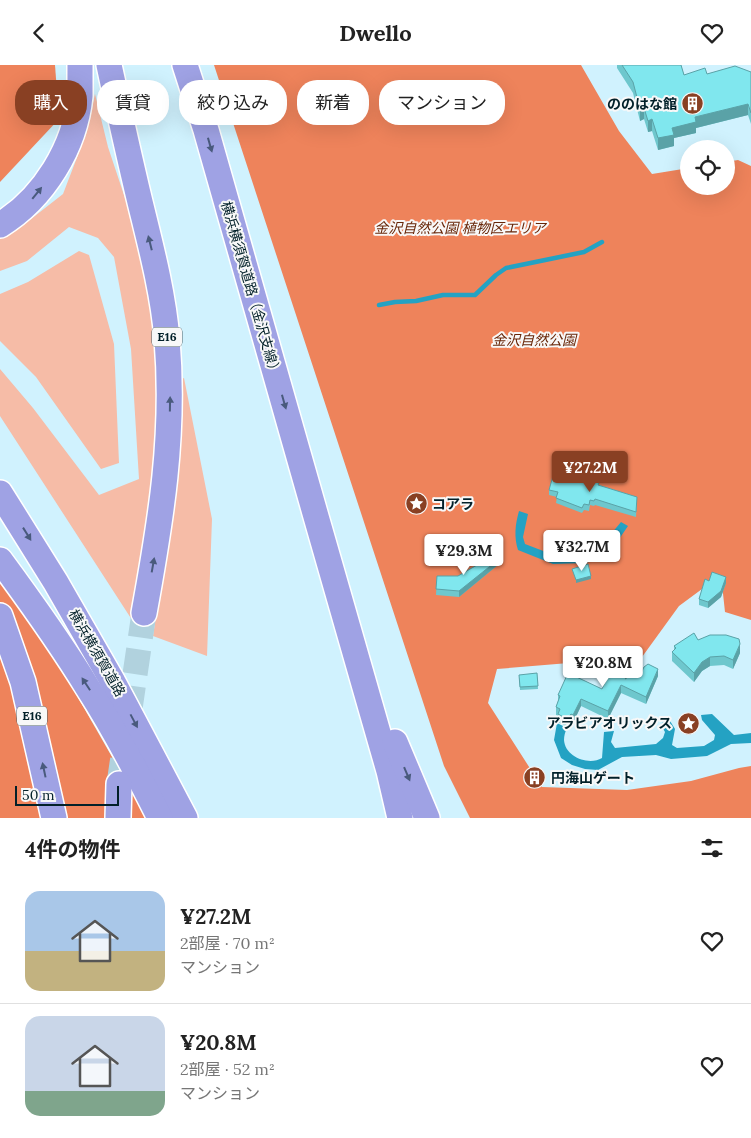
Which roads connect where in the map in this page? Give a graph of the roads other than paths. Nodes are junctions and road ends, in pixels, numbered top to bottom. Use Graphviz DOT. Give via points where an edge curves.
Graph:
graph roads {
  1 [pos="80,65"];
  2 [pos="109,65"];
  3 [pos="185,65"];
  4 [pos="0,225"];
  5 [pos="0,493"];
  6 [pos="316,513"];
  7 [pos="0,559"];
  8 [pos="144,613"];
  9 [pos="0,616"];
  10 [pos="119,784"];
  11 [pos="54,818"];
  12 [pos="118,818"];
  13 [pos="160,818"];
  14 [pos="185,818"];
  15 [pos="400,818"];
  16 [pos="426,818"];
  4 -- 1 [label="highway, one-way" via="33,198 57,165 75,122 80,96"];
  8 -- 2 [label="highway, E16, one-way" via="164,493 169,440 167,337 160,282"];
  3 -- 6 [label="highway, 横浜横須賀道路（金沢支線）, one-way"];
  5 -- 14 [label="highway, 横浜横須賀道路, one-way" via="114,682"];
  6 -- 15 [label="highway"];
  6 -- 16 [label="highway, one-way" via="382,710"];
  13 -- 7 [label="highway, 横浜横須賀道路, one-way" via="89,689"];
  11 -- 9 [label="highway, E16, one-way" via="23,682"];
  10 -- 12 [label="highway"];
}
